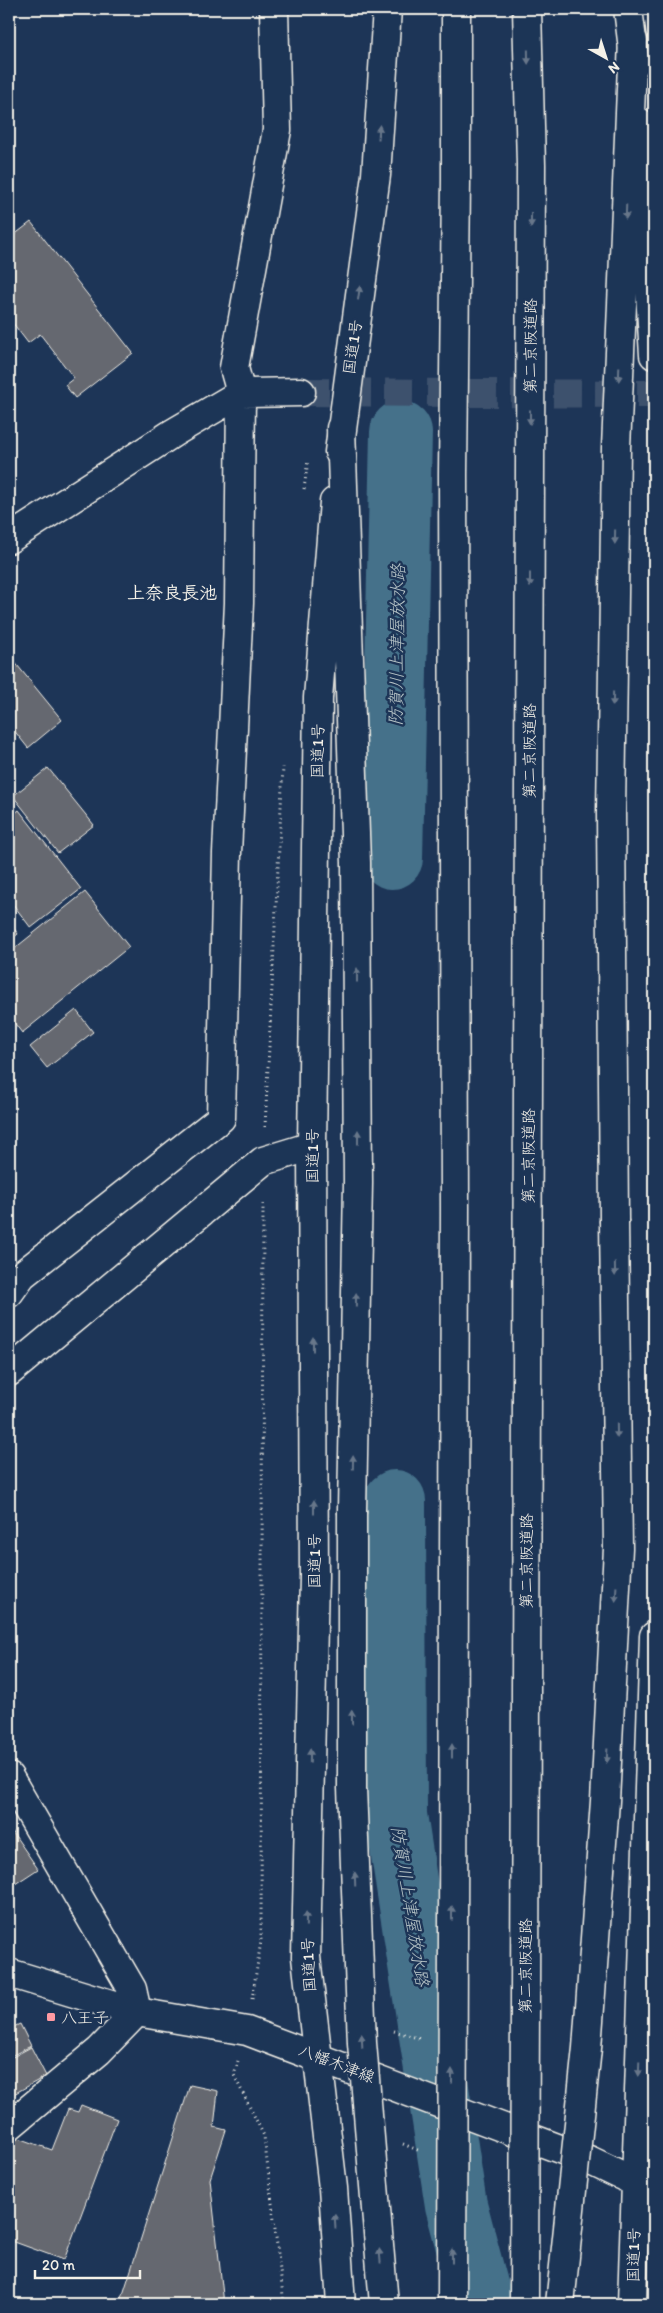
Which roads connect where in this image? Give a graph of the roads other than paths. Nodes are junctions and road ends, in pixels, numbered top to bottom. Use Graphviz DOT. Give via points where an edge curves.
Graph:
graph roads {
  1 [pos="274,9"];
  2 [pos="387,9"];
  3 [pos="456,9"];
  4 [pos="527,9"];
  5 [pos="628,9"];
  6 [pos="633,41"];
  7 [pos="654,355"];
  8 [pos="301,392"];
  9 [pos="241,393"];
  10 [pos="340,428"];
  11 [pos="9,539"];
  12 [pos="312,1146"];
  13 [pos="9,1293"];
  14 [pos="10,1368"];
  15 [pos="654,1636"];
  16 [pos="9,1777"];
  17 [pos="9,1973"];
  18 [pos="137,2012"];
  19 [pos="315,2055"];
  20 [pos="9,2126"];
  21 [pos="645,2185"];
  22 [pos="341,2304"];
  23 [pos="384,2304"];
  24 [pos="452,2304"];
  25 [pos="524,2304"];
  26 [pos="560,2304"];
  27 [pos="632,2304"];
  1 -- 9 [label="main road" via="277,130 234,368"];
  10 -- 2 [label="main road, 国道1号, one-way" via="376,175"];
  24 -- 3 [label="main road, one-way, bridge"];
  4 -- 25 [label="main road, 第二京阪道路, one-way, bridge" via="531,175"];
  5 -- 6 [label="main road"];
  6 -- 7 [label="main road"];
  6 -- 26 [label="main road, one-way, bridge" via="616,448 612,813 618,1548 587,2048"];
  8 -- 9 [label="main road"];
  9 -- 11 [label="main road"];
  9 -- 13 [label="main road" via="239,603 227,853 221,1118 22,1275"];
  10 -- 12 [label="main road, 国道1号" via="318,698"];
  23 -- 10 [label="main road, one-way, bridge" via="362,2043 352,1788 352,1511 358,1183 356,863"];
  12 -- 14 [label="main road" via="263,1161"];
  19 -- 12 [label="main road, 国道1号, one-way" via="306,1957 314,1576"];
  15 -- 21 [label="main road, 国道1号, one-way"];
  16 -- 18 [label="main road" via="132,1989"];
  17 -- 18 [label="main road, 八幡木津線"];
  18 -- 19 [label="main road, 八幡木津線" via="247,2031"];
  18 -- 20 [label="main road" via="99,2051"];
  19 -- 21 [label="main road, 八幡木津線, bridge" via="589,2160"];
  22 -- 19 [label="main road, 国道1号, one-way" via="333,2188"];
  21 -- 27 [label="main road, 国道1号"];
}
